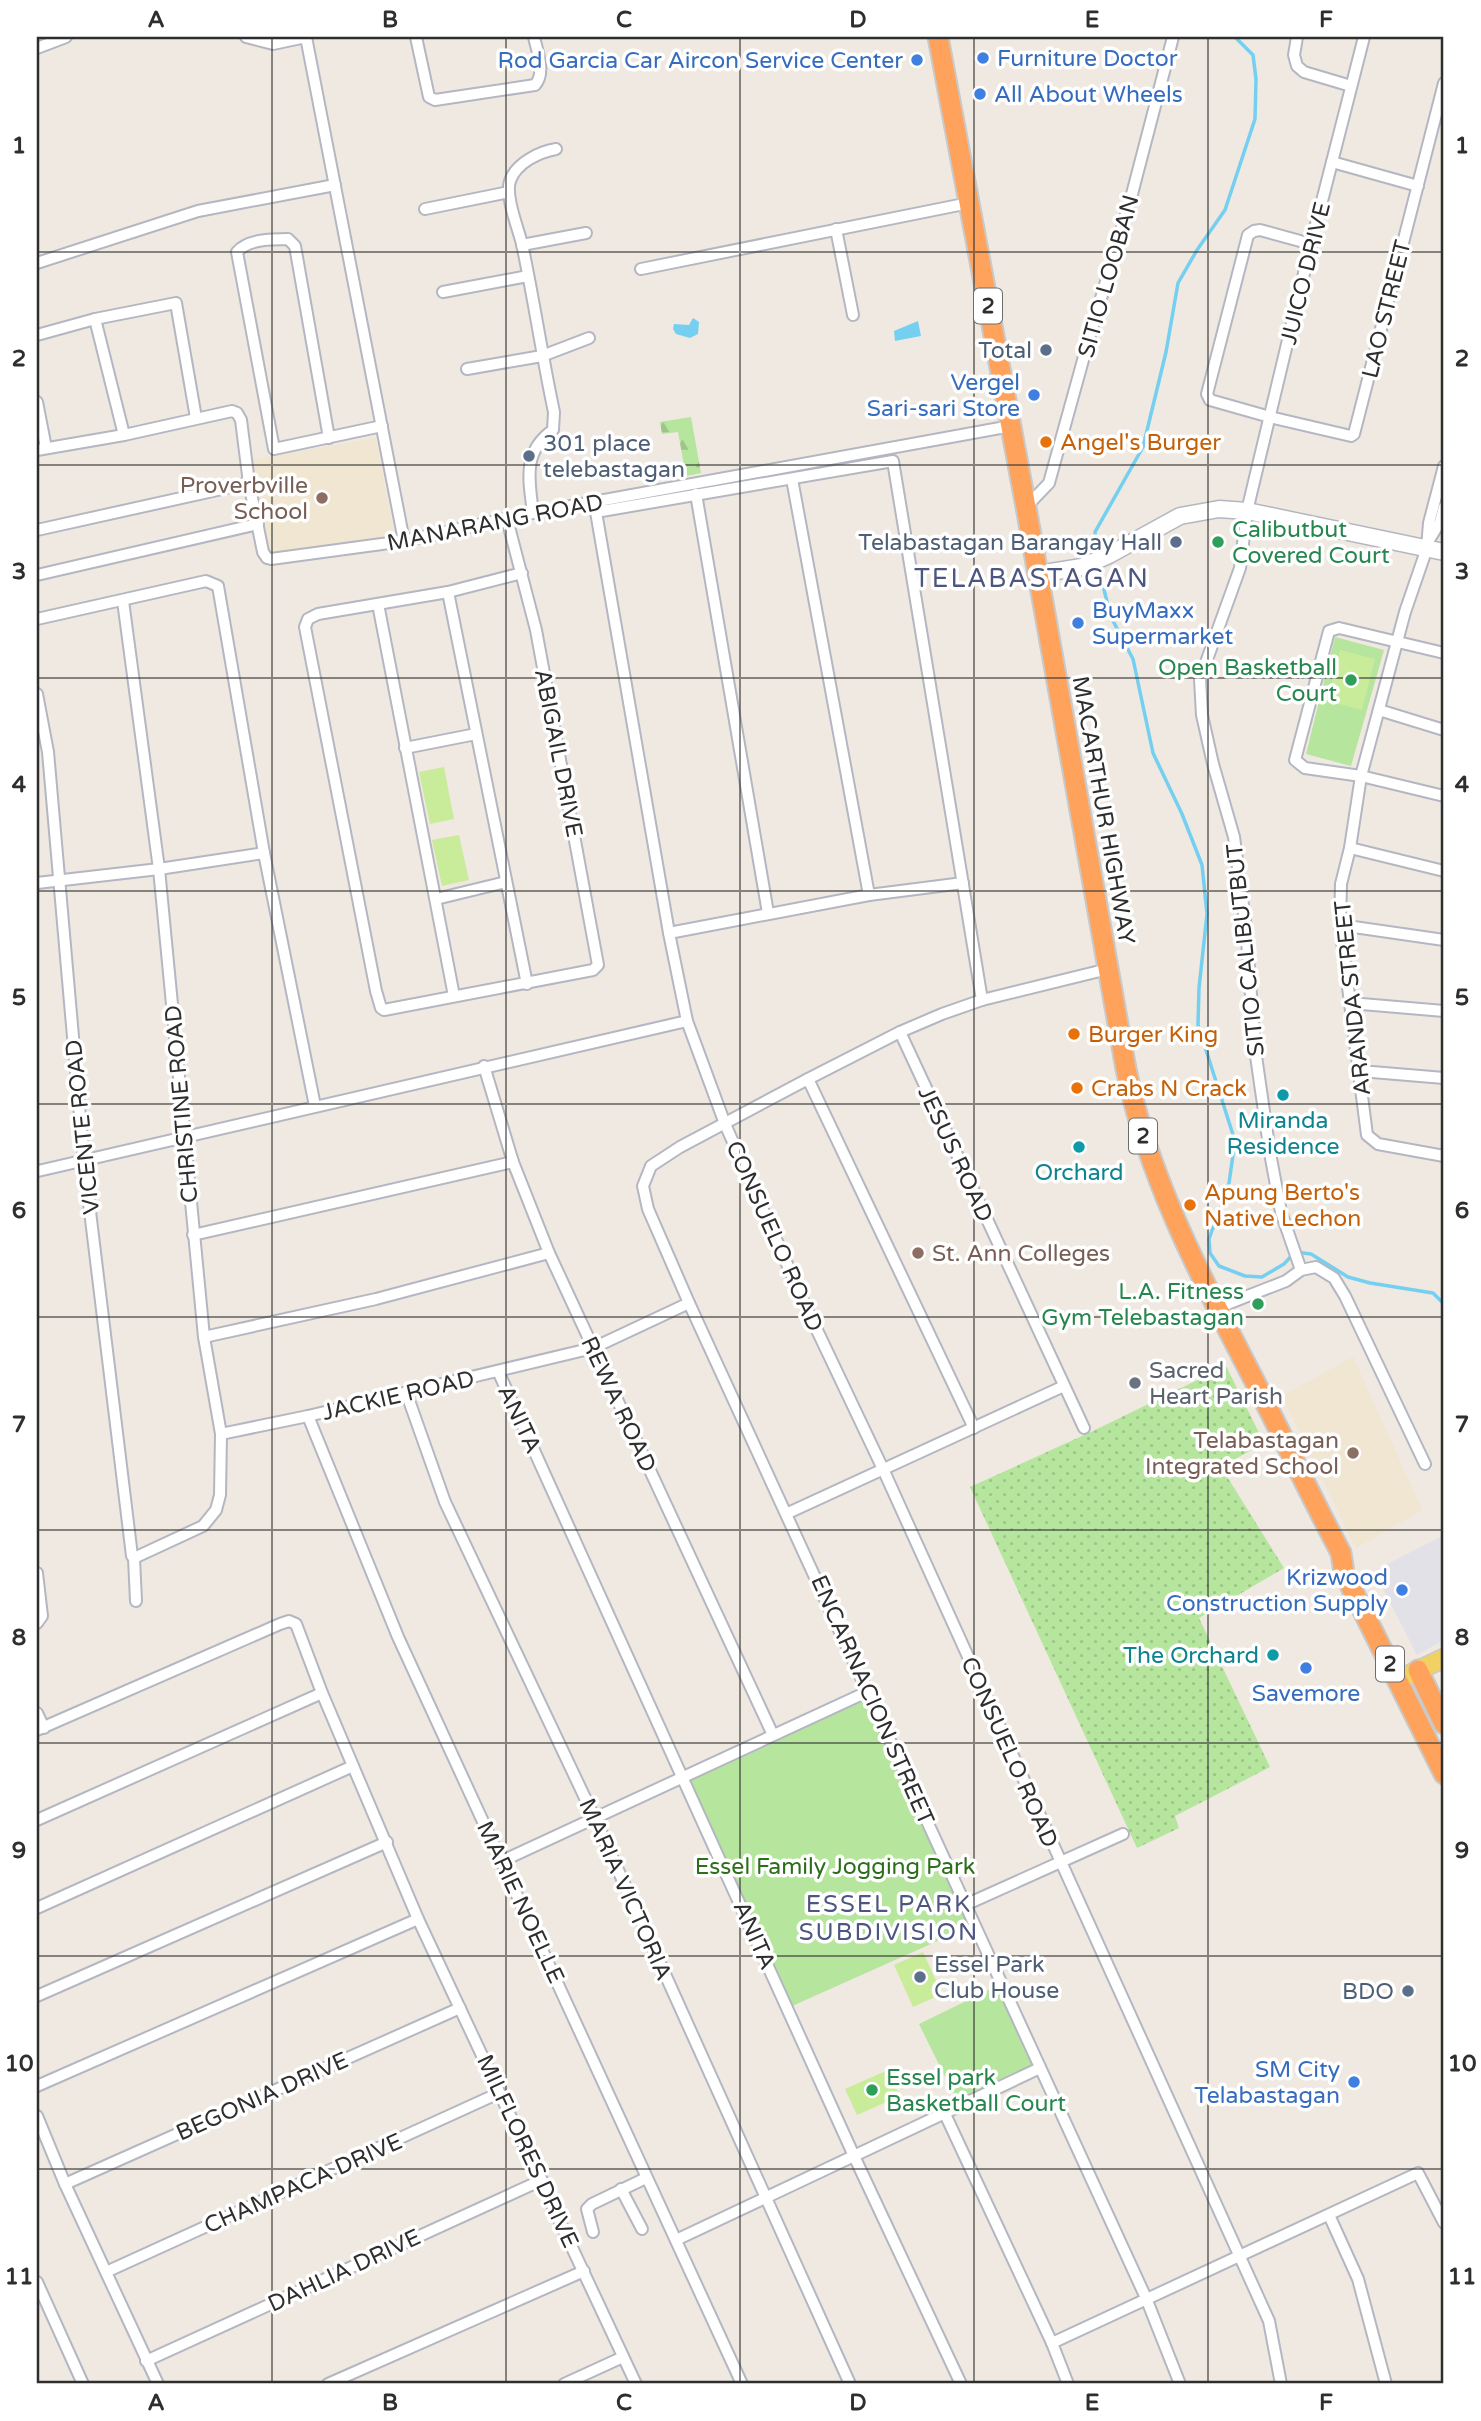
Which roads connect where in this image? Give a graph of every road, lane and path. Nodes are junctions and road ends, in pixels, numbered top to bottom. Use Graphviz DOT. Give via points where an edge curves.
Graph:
graph roads {
  1 [pos="66,37"];
  2 [pos="246,37"];
  3 [pos="306,37"];
  4 [pos="416,37"];
  5 [pos="534,37"];
  6 [pos="938,37"];
  7 [pos="1172,37"];
  8 [pos="1297,37"];
  9 [pos="1364,37"];
  10 [pos="37,48"];
  11 [pos="1444,83"];
  12 [pos="1351,86"];
  13 [pos="556,149"];
  14 [pos="1332,162"];
  15 [pos="335,185"];
  16 [pos="1418,186"];
  17 [pos="509,192"];
  18 [pos="970,203"];
  19 [pos="425,209"];
  20 [pos="836,229"];
  21 [pos="586,233"];
  22 [pos="1311,243"];
  23 [pos="522,245"];
  24 [pos="37,263"];
  25 [pos="641,268"];
  26 [pos="528,276"];
  27 [pos="443,292"];
  28 [pos="853,315"];
  29 [pos="95,318"];
  30 [pos="37,335"];
  31 [pos="589,338"];
  32 [pos="542,356"];
  33 [pos="467,369"];
  34 [pos="37,402"];
  35 [pos="1270,417"];
  36 [pos="196,418"];
  37 [pos="382,426"];
  38 [pos="1011,426"];
  39 [pos="124,435"];
  40 [pos="329,438"];
  41 [pos="41,449"];
  42 [pos="1444,466"];
  43 [pos="792,479"];
  44 [pos="249,483"];
  45 [pos="696,494"];
  46 [pos="1026,507"];
  47 [pos="1444,507"];
  48 [pos="1247,511"];
  49 [pos="533,513"];
  50 [pos="507,519"];
  51 [pos="258,524"];
  52 [pos="37,530"];
  53 [pos="404,541"];
  54 [pos="1428,544"];
  55 [pos="1444,552"];
  56 [pos="522,573"];
  57 [pos="1038,574"];
  58 [pos="37,575"];
  59 [pos="448,592"];
  60 [pos="123,601"];
  61 [pos="378,604"];
  62 [pos="37,619"];
  63 [pos="1399,641"];
  64 [pos="1444,653"];
  65 [pos="37,694"];
  66 [pos="1379,710"];
  67 [pos="1444,730"];
  68 [pos="476,734"];
  69 [pos="405,748"];
  70 [pos="1360,776"];
  71 [pos="1444,796"];
  72 [pos="1350,848"];
  73 [pos="264,853"];
  74 [pos="159,869"];
  75 [pos="1444,871"];
  76 [pos="58,880"];
  77 [pos="506,882"];
  78 [pos="37,883"];
  79 [pos="963,883"];
  80 [pos="869,895"];
  81 [pos="436,899"];
  82 [pos="768,913"];
  83 [pos="1340,925"];
  84 [pos="669,933"];
  85 [pos="1444,940"];
  86 [pos="1108,969"];
  87 [pos="527,984"];
  88 [pos="454,996"];
  89 [pos="982,1000"];
  90 [pos="1350,1003"];
  91 [pos="1444,1011"];
  92 [pos="687,1021"];
  93 [pos="900,1032"];
  94 [pos="484,1066"];
  95 [pos="1360,1071"];
  96 [pos="1444,1078"];
  97 [pos="808,1079"];
  98 [pos="315,1106"];
  99 [pos="725,1124"];
  100 [pos="184,1138"];
  101 [pos="1444,1156"];
  102 [pos="84,1162"];
  103 [pos="513,1162"];
  104 [pos="38,1171"];
  105 [pos="192,1235"];
  106 [pos="549,1254"];
  107 [pos="1300,1266"];
  108 [pos="690,1303"];
  109 [pos="1217,1308"];
  110 [pos="204,1337"];
  111 [pos="593,1348"];
  112 [pos="498,1371"];
  113 [pos="1064,1386"];
  114 [pos="406,1392"];
  115 [pos="308,1416"];
  116 [pos="974,1428"];
  117 [pos="1084,1429"];
  118 [pos="221,1434"];
  119 [pos="1425,1464"];
  120 [pos="883,1469"];
  121 [pos="788,1513"];
  122 [pos="134,1558"];
  123 [pos="37,1573"];
  124 [pos="136,1601"];
  125 [pos="37,1623"];
  126 [pos="1444,1658"];
  127 [pos="1408,1675"];
  128 [pos="869,1691"];
  129 [pos="321,1693"];
  130 [pos="37,1713"];
  131 [pos="1444,1724"];
  132 [pos="40,1729"];
  133 [pos="773,1735"];
  134 [pos="1444,1747"];
  135 [pos="353,1766"];
  136 [pos="1444,1774"];
  137 [pos="683,1776"];
  138 [pos="595,1819"];
  139 [pos="37,1820"];
  140 [pos="1123,1834"];
  141 [pos="387,1842"];
  142 [pos="502,1861"];
  143 [pos="1060,1863"];
  144 [pos="965,1905"];
  145 [pos="37,1908"];
  146 [pos="418,1919"];
  147 [pos="37,1996"];
  148 [pos="460,2008"];
  149 [pos="1040,2068"];
  150 [pos="37,2086"];
  151 [pos="499,2094"];
  152 [pos="945,2114"];
  153 [pos="37,2116"];
  154 [pos="854,2156"];
  155 [pos="646,2178"];
  156 [pos="542,2180"];
  157 [pos="65,2185"];
  158 [pos="621,2189"];
  159 [pos="764,2197"];
  160 [pos="1329,2215"];
  161 [pos="1444,2223"];
  162 [pos="642,2230"];
  163 [pos="593,2232"];
  164 [pos="676,2240"];
  165 [pos="1239,2256"];
  166 [pos="584,2271"];
  167 [pos="106,2272"];
  168 [pos="37,2282"];
  169 [pos="1146,2298"];
  170 [pos="1052,2343"];
  171 [pos="623,2357"];
  172 [pos="146,2361"];
  173 [pos="83,2384"];
  174 [pos="158,2384"];
  175 [pos="328,2384"];
  176 [pos="564,2384"];
  177 [pos="636,2384"];
  178 [pos="742,2384"];
  179 [pos="850,2384"];
  180 [pos="961,2384"];
  181 [pos="1068,2384"];
  182 [pos="1180,2384"];
  183 [pos="1281,2384"];
  184 [pos="1386,2384"];
  1 -- 10 [label="street"];
  2 -- 3 [label="street" via="273,44"];
  3 -- 15 [label="street"];
  4 -- 5 [label="street" via="429,97 435,100 535,85 540,71"];
  6 -- 18 [label="highway, MACARTHUR HIGHWAY / 2"];
  7 -- 46 [label="street, SITIO LOOBAN" via="1049,483"];
  8 -- 12 [label="street" via="1297,66"];
  9 -- 12 [label="street, JUICO DRIVE"];
  11 -- 16 [label="street"];
  12 -- 14 [label="street, JUICO DRIVE"];
  13 -- 17 [label="street" via="537,154 520,167 509,183"];
  14 -- 16 [label="street"];
  14 -- 22 [label="street, JUICO DRIVE"];
  15 -- 24 [label="street" via="198,211"];
  15 -- 37 [label="street"];
  16 -- 35 [label="street, LAO STREET" via="1354,434 1346,436"];
  17 -- 19 [label="street"];
  17 -- 23 [label="street"];
  18 -- 20 [label="street"];
  18 -- 38 [label="highway, MACARTHUR HIGHWAY / 2"];
  20 -- 25 [label="street"];
  20 -- 28 [label="street"];
  21 -- 23 [label="street"];
  22 -- 35 [label="street, JUICO DRIVE"];
  22 -- 35 [label="street" via="1260,230 1248,235 1207,391 1210,400"];
  23 -- 26 [label="street"];
  26 -- 27 [label="street"];
  26 -- 32 [label="street"];
  29 -- 30 [label="street"];
  29 -- 36 [label="street" via="176,303"];
  29 -- 39 [label="street"];
  31 -- 32 [label="street"];
  32 -- 33 [label="street"];
  32 -- 49 [label="street" via="555,426 534,448 529,475"];
  34 -- 41 [label="street"];
  35 -- 48 [label="street, JUICO DRIVE"];
  36 -- 39 [label="street"];
  36 -- 44 [label="street" via="232,411 240,417"];
  37 -- 40 [label="street"];
  37 -- 53 [label="street"];
  38 -- 46 [label="highway, MACARTHUR HIGHWAY / 2"];
  38 -- 49 [label="street, MANARANG ROAD"];
  39 -- 41 [label="street"];
  40 -- 40 [label="street" via="295,246 288,239 243,245 237,252 272,446"];
  42 -- 54 [label="street, ARANDA STREET"];
  43 -- 45 [label="street"];
  43 -- 79 [label="street" via="893,461"];
  43 -- 80 [label="street"];
  44 -- 51 [label="street"];
  44 -- 52 [label="street"];
  45 -- 82 [label="street"];
  45 -- 84 [label="street, CONSUELO ROAD" via="596,512"];
  46 -- 57 [label="highway, MACARTHUR HIGHWAY / 2"];
  47 -- 54 [label="street, ARANDA STREET"];
  48 -- 54 [label="street"];
  48 -- 57 [label="street" via="1219,509 1180,516 1082,568"];
  48 -- 107 [label="street, SITIO CALIBUTBUT" via="1240,568 1200,679 1202,715 1234,837 1247,928 1255,1049 1280,1212"];
  49 -- 50 [label="street, MANARANG ROAD"];
  50 -- 53 [label="street, MANARANG ROAD"];
  50 -- 56 [label="street, ABIGAIL DRIVE"];
  51 -- 53 [label="street, MANARANG ROAD" via="267,558"];
  51 -- 58 [label="street"];
  54 -- 55 [label="street"];
  54 -- 63 [label="street, ARANDA STREET"];
  56 -- 59 [label="street"];
  56 -- 87 [label="street, ABIGAIL DRIVE" via="598,965"];
  57 -- 86 [label="highway, MACARTHUR HIGHWAY / 2"];
  59 -- 61 [label="street"];
  59 -- 68 [label="street"];
  60 -- 62 [label="street"];
  60 -- 73 [label="street" via="206,581 218,586"];
  60 -- 74 [label="street, CHRISTINE ROAD"];
  61 -- 69 [label="street"];
  61 -- 88 [label="street" via="318,614 308,619 305,627 381,1008 389,1011"];
  63 -- 64 [label="street"];
  63 -- 66 [label="street, ARANDA STREET"];
  63 -- 70 [label="street" via="1339,628 1329,631 1295,760 1305,768"];
  65 -- 76 [label="street, VICENTE ROAD" via="48,752"];
  66 -- 67 [label="street"];
  66 -- 70 [label="street, ARANDA STREET"];
  68 -- 69 [label="street"];
  68 -- 77 [label="street"];
  69 -- 81 [label="street"];
  70 -- 71 [label="street"];
  70 -- 72 [label="street, ARANDA STREET"];
  72 -- 75 [label="street"];
  72 -- 83 [label="street, ARANDA STREET" via="1341,884"];
  73 -- 74 [label="street"];
  73 -- 98 [label="street"];
  74 -- 76 [label="street"];
  74 -- 100 [label="street, CHRISTINE ROAD"];
  76 -- 78 [label="street"];
  76 -- 102 [label="street, VICENTE ROAD"];
  77 -- 81 [label="street"];
  77 -- 87 [label="street"];
  79 -- 80 [label="street"];
  79 -- 89 [label="street"];
  80 -- 82 [label="street"];
  81 -- 88 [label="street"];
  82 -- 84 [label="street"];
  83 -- 85 [label="street"];
  83 -- 90 [label="street, ARANDA STREET"];
  84 -- 92 [label="street, CONSUELO ROAD"];
  86 -- 89 [label="street"];
  86 -- 109 [label="highway, MACARTHUR HIGHWAY / 2" via="1130,1088 1154,1171"];
  87 -- 88 [label="street"];
  89 -- 93 [label="street"];
  90 -- 91 [label="street"];
  90 -- 95 [label="street, ARANDA STREET"];
  92 -- 94 [label="street"];
  92 -- 99 [label="street, CONSUELO ROAD"];
  93 -- 97 [label="street"];
  93 -- 113 [label="street, JESUS ROAD"];
  94 -- 98 [label="street"];
  94 -- 103 [label="street, REWA ROAD"];
  95 -- 96 [label="street"];
  95 -- 101 [label="street, ARANDA STREET" via="1367,1135 1378,1144"];
  97 -- 99 [label="street"];
  97 -- 116 [label="street"];
  98 -- 100 [label="street"];
  99 -- 108 [label="street, ENCARNACION STREET" via="651,1166 643,1186 648,1209"];
  99 -- 120 [label="street, CONSUELO ROAD"];
  100 -- 102 [label="street"];
  100 -- 105 [label="street, CHRISTINE ROAD"];
  102 -- 104 [label="street"];
  102 -- 122 [label="street, VICENTE ROAD"];
  103 -- 105 [label="street"];
  103 -- 106 [label="street, REWA ROAD"];
  105 -- 110 [label="street, CHRISTINE ROAD"];
  106 -- 110 [label="street"];
  106 -- 111 [label="street, REWA ROAD"];
  107 -- 109 [label="street" via="1286,1281"];
  107 -- 119 [label="street" via="1316,1267 1334,1278"];
  108 -- 111 [label="street, JACKIE ROAD"];
  108 -- 121 [label="street, ENCARNACION STREET"];
  109 -- 127 [label="highway, MACARTHUR HIGHWAY / 2" via="1340,1553 1344,1573"];
  110 -- 118 [label="street, CHRISTINE ROAD"];
  111 -- 112 [label="street, JACKIE ROAD"];
  111 -- 133 [label="street, REWA ROAD"];
  112 -- 114 [label="street, JACKIE ROAD"];
  112 -- 137 [label="street, ANITA"];
  113 -- 116 [label="street"];
  113 -- 117 [label="street, JESUS ROAD"];
  114 -- 115 [label="street, JACKIE ROAD"];
  114 -- 138 [label="street, MARIA VICTORIA" via="445,1503"];
  115 -- 118 [label="street, JACKIE ROAD"];
  115 -- 142 [label="street, MARIE NOELLE" via="398,1637"];
  116 -- 120 [label="street"];
  118 -- 122 [label="street, CHRISTINE ROAD" via="220,1495 211,1518"];
  120 -- 121 [label="street"];
  120 -- 143 [label="street, CONSUELO ROAD"];
  121 -- 128 [label="street, ENCARNACION STREET"];
  122 -- 124 [label="street, VICENTE ROAD"];
  123 -- 125 [label="street" via="42,1616"];
  126 -- 127 [label="main road"];
  127 -- 131 [label="highway"];
  127 -- 134 [label="highway, MACARTHUR HIGHWAY / 2"];
  127 -- 136 [label="highway, MACARTHUR HIGHWAY / 2"];
  128 -- 133 [label="street"];
  128 -- 144 [label="street, ENCARNACION STREET"];
  129 -- 132 [label="street, MILFLORES DRIVE" via="296,1624 289,1621"];
  129 -- 135 [label="street, MILFLORES DRIVE"];
  129 -- 139 [label="street"];
  130 -- 132 [label="street"];
  133 -- 137 [label="street"];
  135 -- 141 [label="street, MILFLORES DRIVE"];
  135 -- 145 [label="street"];
  137 -- 138 [label="street"];
  137 -- 154 [label="street, ANITA"];
  138 -- 142 [label="street"];
  138 -- 159 [label="street, MARIA VICTORIA"];
  140 -- 143 [label="street"];
  141 -- 146 [label="street, MILFLORES DRIVE"];
  141 -- 147 [label="street"];
  142 -- 155 [label="street, MARIE NOELLE"];
  143 -- 144 [label="street"];
  143 -- 165 [label="street, CONSUELO ROAD"];
  144 -- 149 [label="street, ENCARNACION STREET"];
  146 -- 148 [label="street, MILFLORES DRIVE"];
  146 -- 150 [label="street"];
  148 -- 151 [label="street, MILFLORES DRIVE"];
  148 -- 157 [label="street, BEGONIA DRIVE"];
  149 -- 152 [label="street"];
  149 -- 169 [label="street, ENCARNACION STREET"];
  151 -- 156 [label="street, MILFLORES DRIVE"];
  151 -- 167 [label="street, CHAMPACA DRIVE"];
  152 -- 154 [label="street"];
  152 -- 170 [label="street"];
  153 -- 157 [label="street"];
  154 -- 159 [label="street"];
  154 -- 180 [label="street, ANITA"];
  155 -- 158 [label="street"];
  155 -- 164 [label="street, MARIE NOELLE"];
  156 -- 166 [label="street, MILFLORES DRIVE"];
  156 -- 172 [label="street, DAHLIA DRIVE"];
  157 -- 167 [label="street"];
  158 -- 162 [label="street"];
  158 -- 163 [label="street" via="587,2209"];
  159 -- 164 [label="street"];
  159 -- 179 [label="street, MARIA VICTORIA"];
  160 -- 161 [label="street" via="1418,2173"];
  160 -- 165 [label="street"];
  160 -- 184 [label="street" via="1358,2279"];
  164 -- 178 [label="street, MARIE NOELLE"];
  165 -- 169 [label="street"];
  165 -- 183 [label="street, CONSUELO ROAD" via="1269,2321"];
  166 -- 171 [label="street, MILFLORES DRIVE"];
  166 -- 175 [label="street"];
  167 -- 172 [label="street"];
  168 -- 173 [label="street"];
  169 -- 170 [label="street"];
  169 -- 182 [label="street, ENCARNACION STREET"];
  170 -- 181 [label="street"];
  171 -- 176 [label="street"];
  171 -- 177 [label="street, MILFLORES DRIVE"];
  172 -- 174 [label="street"];
}
